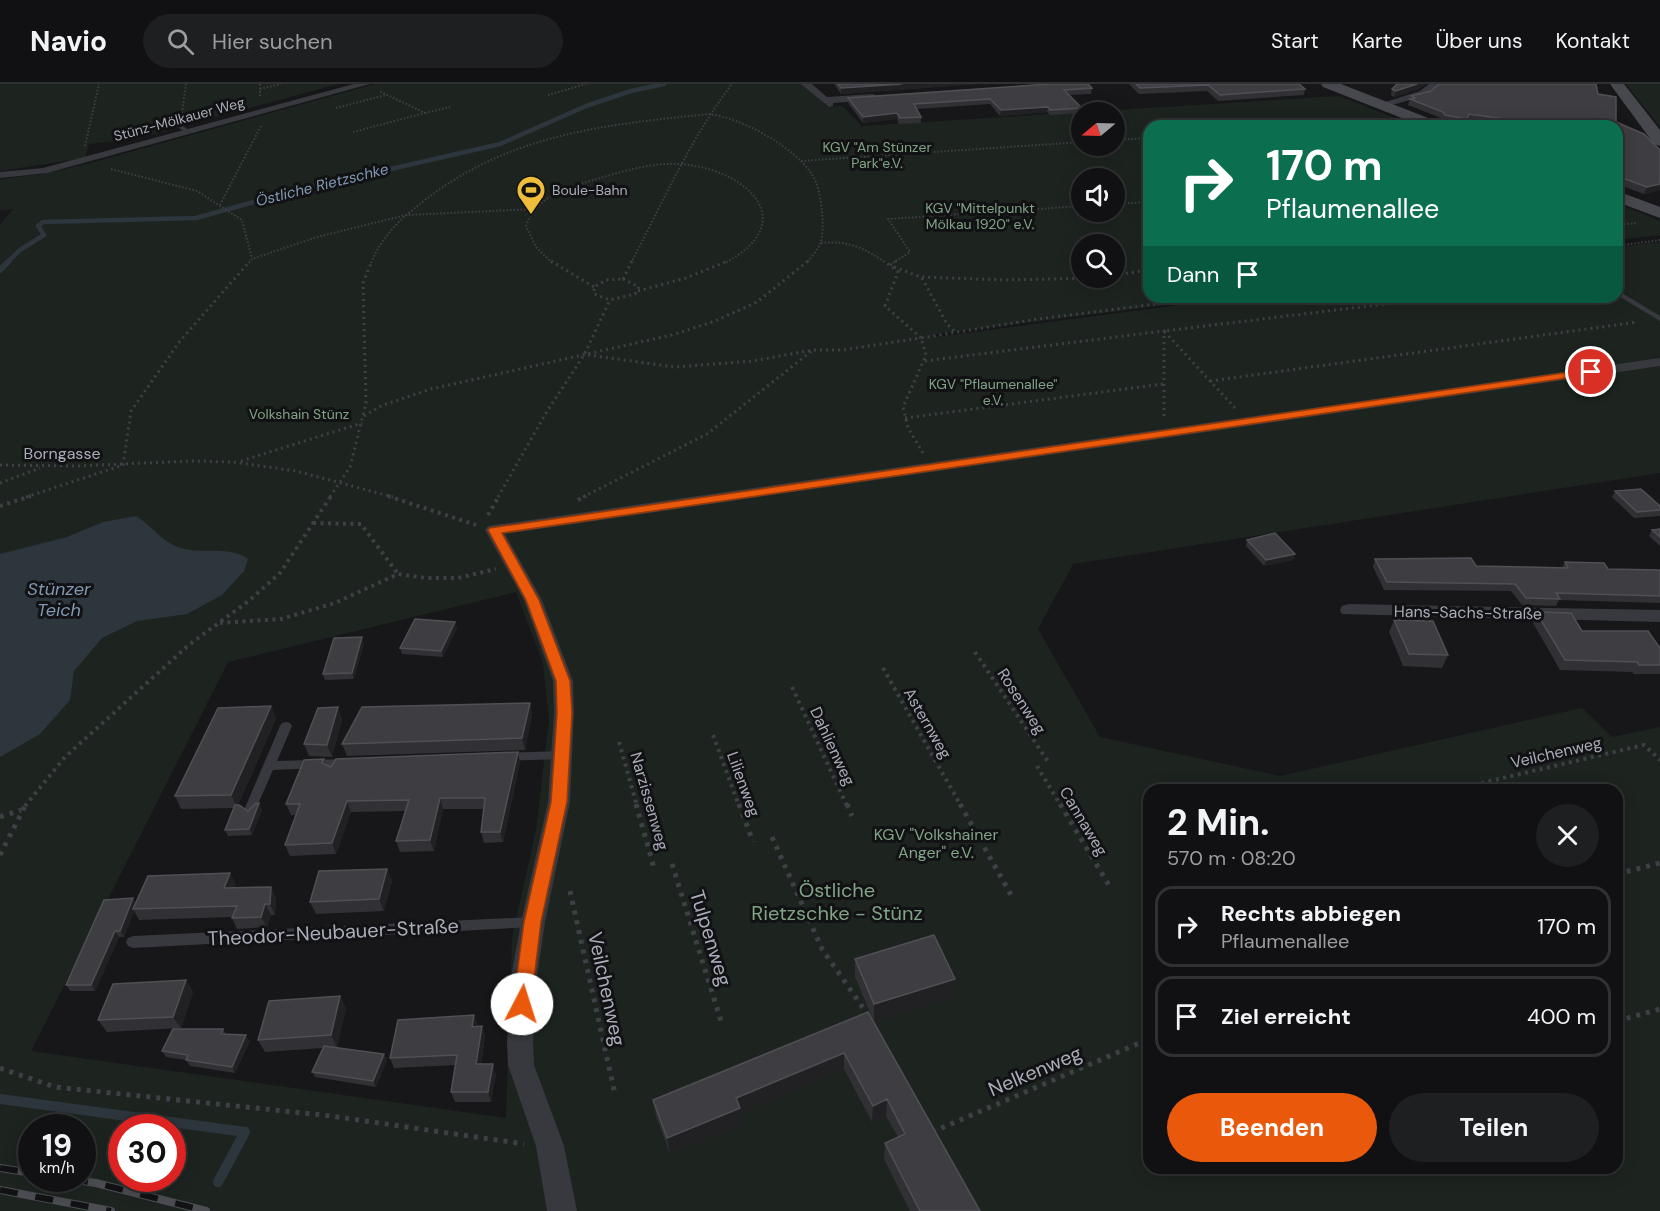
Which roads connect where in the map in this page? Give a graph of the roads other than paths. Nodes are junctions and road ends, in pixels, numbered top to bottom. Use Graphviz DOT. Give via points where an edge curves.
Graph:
graph roads {
  1 [pos="365,84"];
  2 [pos="806,84"];
  3 [pos="1328,84"];
  4 [pos="1436,84"];
  5 [pos="1617,84"];
  6 [pos="882,96"];
  7 [pos="1381,105"];
  8 [pos="1420,120"];
  9 [pos="1660,141"];
  10 [pos="0,175"];
  11 [pos="1623,198"];
  12 [pos="1660,213"];
  13 [pos="1623,296"];
  14 [pos="1660,319"];
  15 [pos="1660,362"];
  16 [pos="1349,610"];
  17 [pos="1660,616"];
  18 [pos="286,726"];
  19 [pos="561,755"];
  20 [pos="491,758"];
  21 [pos="363,763"];
  22 [pos="270,766"];
  23 [pos="250,810"];
  24 [pos="532,922"];
  25 [pos="133,942"];
  26 [pos="562,1211"];
  1 -- 10 [label="street, Stünz-Mölkauer Weg" via="184,129 43,171"];
  2 -- 6 [label="street" via="827,102"];
  3 -- 7 [label="street"];
  4 -- 7 [label="street" via="1424,93"];
  5 -- 9 [label="street"];
  7 -- 8 [label="street"];
  11 -- 12 [label="street"];
  13 -- 14 [label="lane"];
  15 -- 19 [label="street" via="930,467 490,525 533,600 563,681"];
  16 -- 17 [label="street, Hans-Sachs-Straße"];
  18 -- 22 [label="lane"];
  19 -- 20 [label="lane"];
  19 -- 24 [label="street" via="559,802"];
  21 -- 22 [label="lane"];
  22 -- 23 [label="lane"];
  24 -- 25 [label="lane, Theodor-Neubauer-Straße"];
  24 -- 26 [label="street" via="523,984 521,1065 550,1146"];
}
